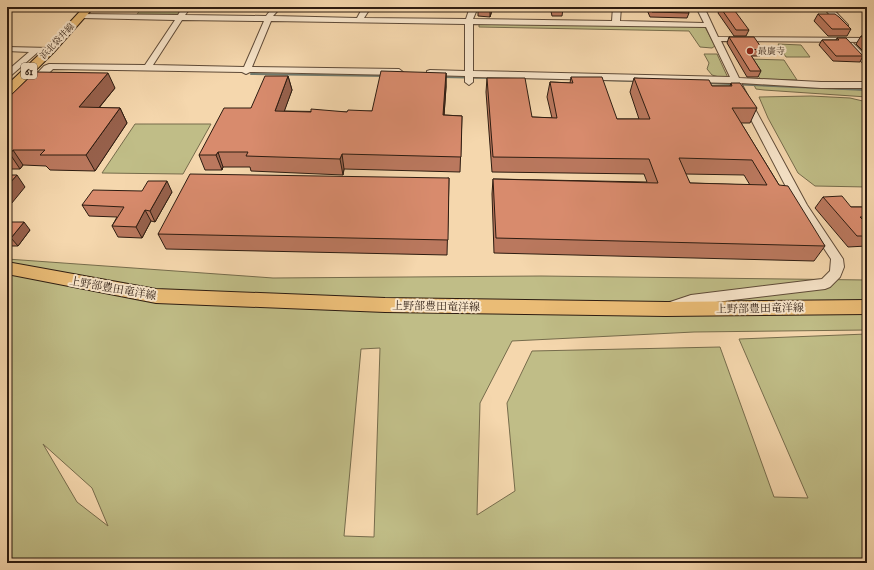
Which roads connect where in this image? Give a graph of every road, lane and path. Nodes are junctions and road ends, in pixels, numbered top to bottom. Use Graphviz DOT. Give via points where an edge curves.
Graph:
graph roads {
  1 [pos="89,7"];
  2 [pos="187,7"];
  3 [pos="277,7"];
  4 [pos="367,7"];
  5 [pos="474,7"];
  6 [pos="617,7"];
  7 [pos="700,7"];
  8 [pos="827,7"];
  9 [pos="81,16"];
  10 [pos="181,16"];
  11 [pos="269,17"];
  12 [pos="360,19"];
  13 [pos="469,21"];
  14 [pos="616,23"];
  15 [pos="709,25"];
  16 [pos="716,40"];
  17 [pos="846,40"];
  18 [pos="857,40"];
  19 [pos="867,40"];
  20 [pos="7,49"];
  21 [pos="36,50"];
  22 [pos="50,50"];
  23 [pos="867,62"];
  24 [pos="148,67"];
  25 [pos="247,70"];
  26 [pos="406,72"];
  27 [pos="422,72"];
  28 [pos="7,76"];
  29 [pos="469,77"];
  30 [pos="738,84"];
  31 [pos="867,85"];
  32 [pos="16,91"];
  33 [pos="7,110"];
  34 [pos="7,268"];
  35 [pos="867,307"];
  36 [pos="666,309"];
  1 -- 9 [label="main road, 浜北袋井線 / 61"];
  2 -- 10 [label="street"];
  3 -- 11 [label="street"];
  4 -- 12 [label="street"];
  5 -- 13 [label="street"];
  6 -- 14 [label="street"];
  7 -- 15 [label="street"];
  8 -- 18 [label="street"];
  9 -- 10 [label="street"];
  9 -- 22 [label="main road, 浜北袋井線 / 61"];
  10 -- 11 [label="street"];
  10 -- 24 [label="street"];
  11 -- 12 [label="street"];
  11 -- 25 [label="street"];
  12 -- 13 [label="street"];
  13 -- 14 [label="street"];
  13 -- 29 [label="street"];
  14 -- 15 [label="street"];
  15 -- 16 [label="street"];
  16 -- 17 [label="street"];
  16 -- 30 [label="street"];
  17 -- 18 [label="street"];
  17 -- 23 [label="street"];
  18 -- 19 [label="street"];
  20 -- 21 [label="street"];
  21 -- 22 [label="street"];
  21 -- 28 [label="street"];
  22 -- 32 [label="main road, 浜北袋井線 / 61"];
  24 -- 25 [label="street"];
  24 -- 32 [label="street" via="52,66"];
  25 -- 26 [label="street"];
  27 -- 29 [label="street"];
  29 -- 30 [label="street"];
  30 -- 31 [label="street"];
  30 -- 36 [label="street" via="802,206 837,259 838,267 835,275 825,284 691,300"];
  32 -- 33 [label="street"];
  34 -- 36 [label="main road, 上野部豊田竜洋線" via="156,296 393,305"];
  35 -- 36 [label="main road, 上野部豊田竜洋線"];
}
